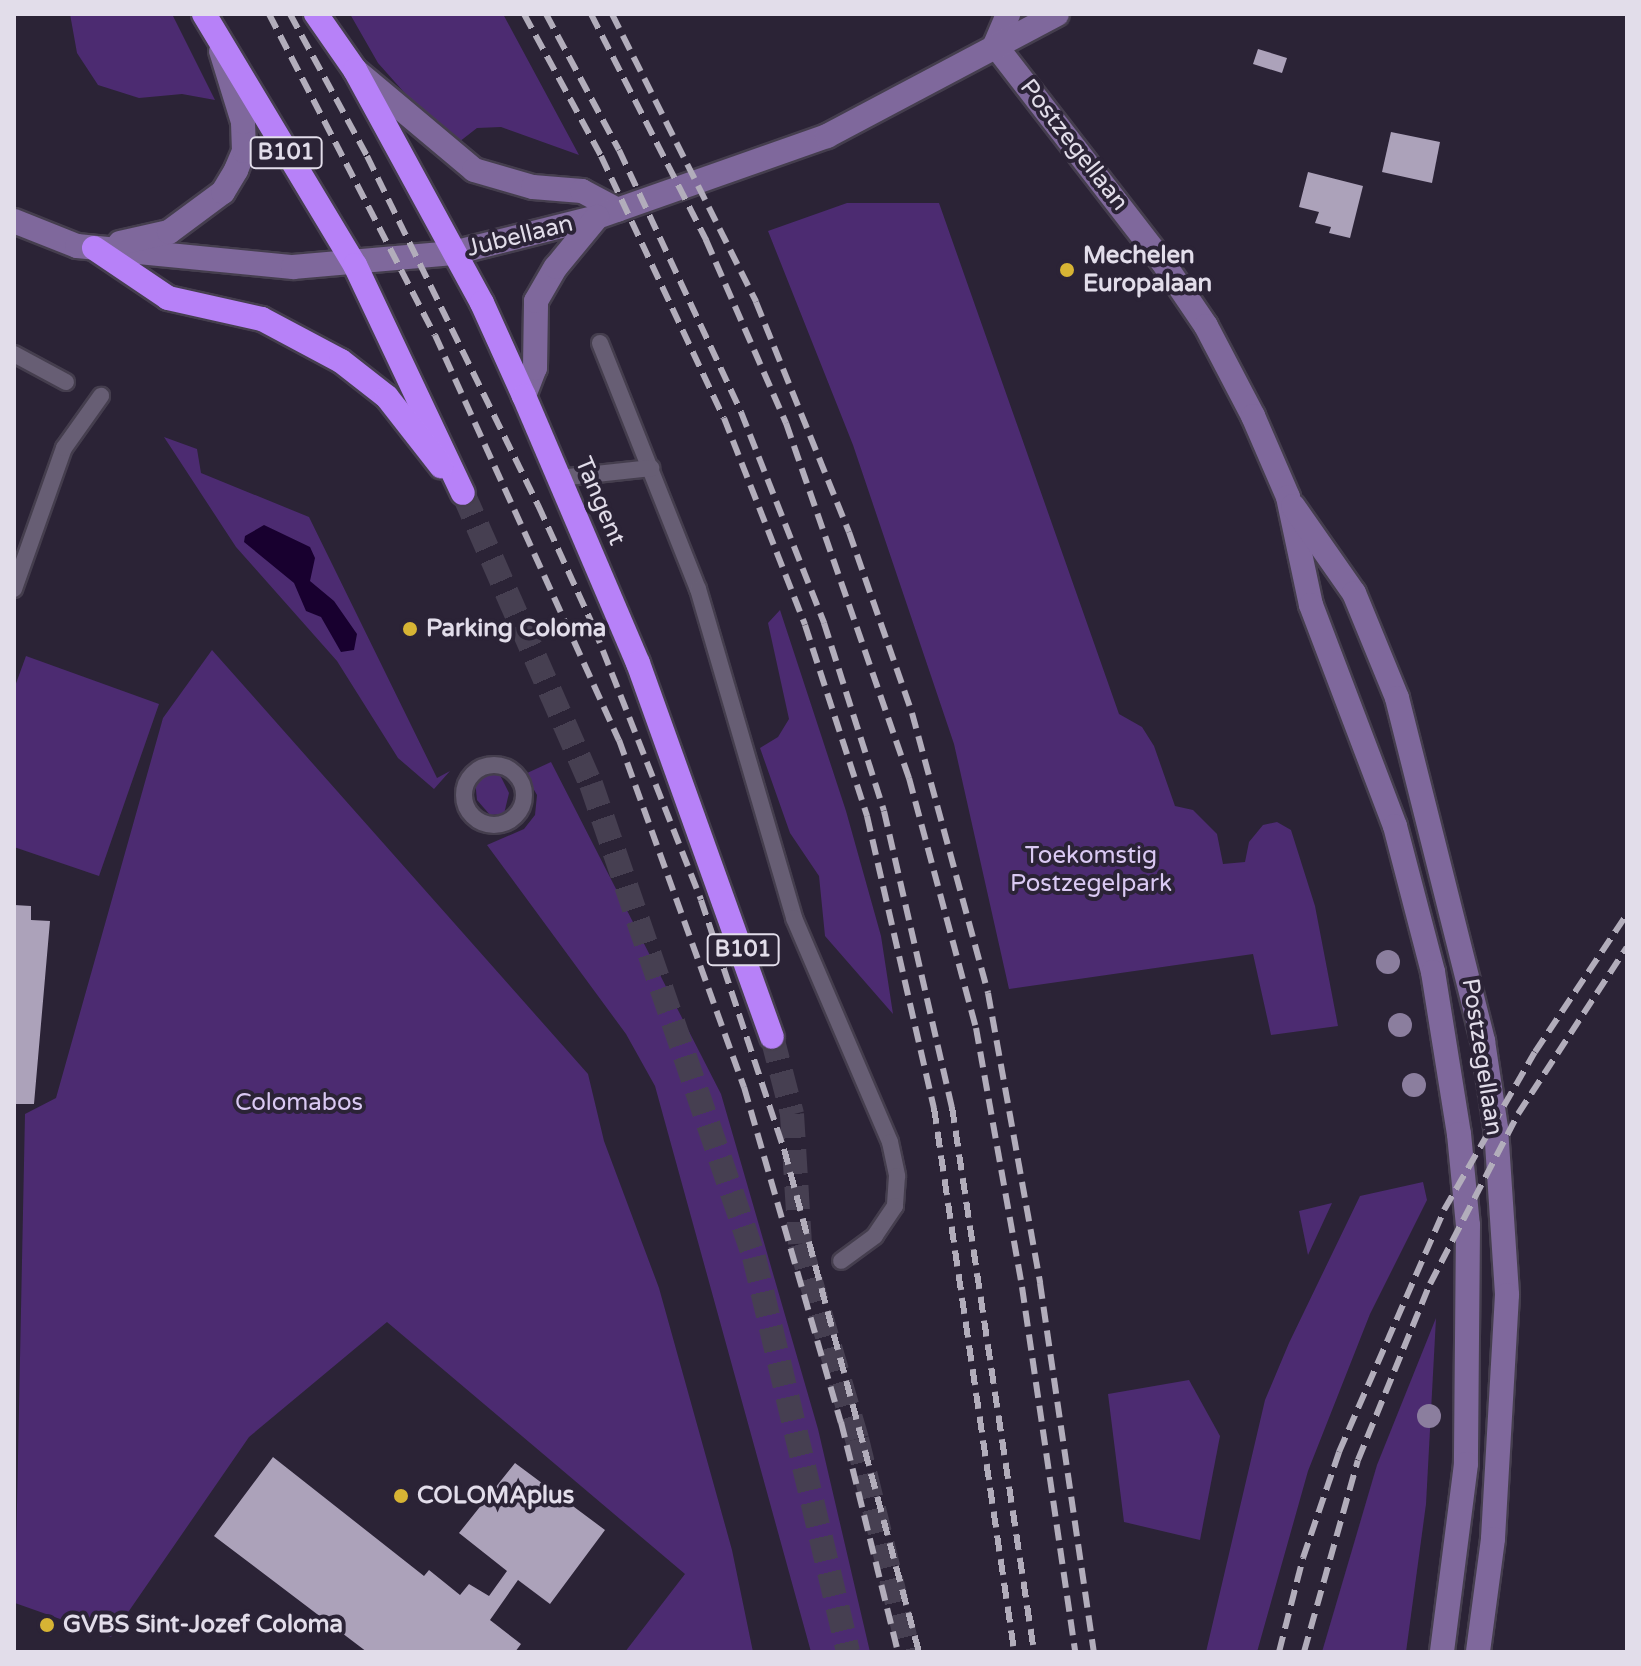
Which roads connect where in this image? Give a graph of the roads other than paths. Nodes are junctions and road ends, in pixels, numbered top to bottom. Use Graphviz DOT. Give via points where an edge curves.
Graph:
graph roads {
  1 [pos="204,14"];
  2 [pos="316,14"];
  3 [pos="1008,14"];
  4 [pos="1057,14"];
  5 [pos="217,40"];
  6 [pos="995,45"];
  7 [pos="355,70"];
  8 [pos="607,214"];
  9 [pos="18,222"];
  10 [pos="86,247"];
  11 [pos="453,253"];
  12 [pos="355,265"];
  13 [pos="600,343"];
  14 [pos="14,354"];
  15 [pos="66,382"];
  16 [pos="101,396"];
  17 [pos="524,396"];
  18 [pos="651,468"];
  19 [pos="559,478"];
  20 [pos="1288,497"];
  21 [pos="14,589"];
  22 [pos="772,1037"];
  23 [pos="841,1261"];
  24 [pos="1442,1652"];
  25 [pos="1478,1652"];
  1 -- 5 [label="highway, B101"];
  2 -- 7 [label="highway, Tangent / B101"];
  3 -- 6 [label="main road"];
  4 -- 6 [label="main road, Jubellaan"];
  5 -- 10 [label="main road" via="243,122 244,151 223,192 169,232"];
  5 -- 12 [label="highway, B101"];
  6 -- 8 [label="main road, Jubellaan" via="827,136"];
  6 -- 20 [label="main road, Postzegellaan" via="1122,204 1206,326"];
  7 -- 8 [label="main road" via="474,170 533,187 582,191"];
  7 -- 11 [label="highway, Tangent / B101"];
  8 -- 11 [label="main road, Jubellaan"];
  8 -- 17 [label="main road" via="556,267 536,301 535,368"];
  9 -- 10 [label="main road, Jubellaan"];
  10 -- 12 [label="main road, Jubellaan" via="293,267"];
  10 -- 12 [label="highway, B101" via="168,298 262,319 341,361 387,397 461,490"];
  11 -- 12 [label="main road, Jubellaan"];
  11 -- 17 [label="highway, Tangent / B101"];
  13 -- 18 [label="lane"];
  14 -- 15 [label="lane"];
  16 -- 21 [label="lane" via="64,448"];
  17 -- 19 [label="highway, Tangent / B101"];
  18 -- 19 [label="lane"];
  18 -- 23 [label="lane" via="698,589 794,918 879,1111 896,1165 897,1190 888,1220"];
  19 -- 22 [label="highway, Tangent / B101" via="643,678"];
  20 -- 24 [label="main road, Postzegellaan" via="1311,605 1395,826 1433,972 1458,1120 1468,1225 1470,1395"];
  20 -- 25 [label="main road, Postzegellaan" via="1354,593 1397,698 1483,1041 1496,1128 1507,1295 1498,1476"];
}
